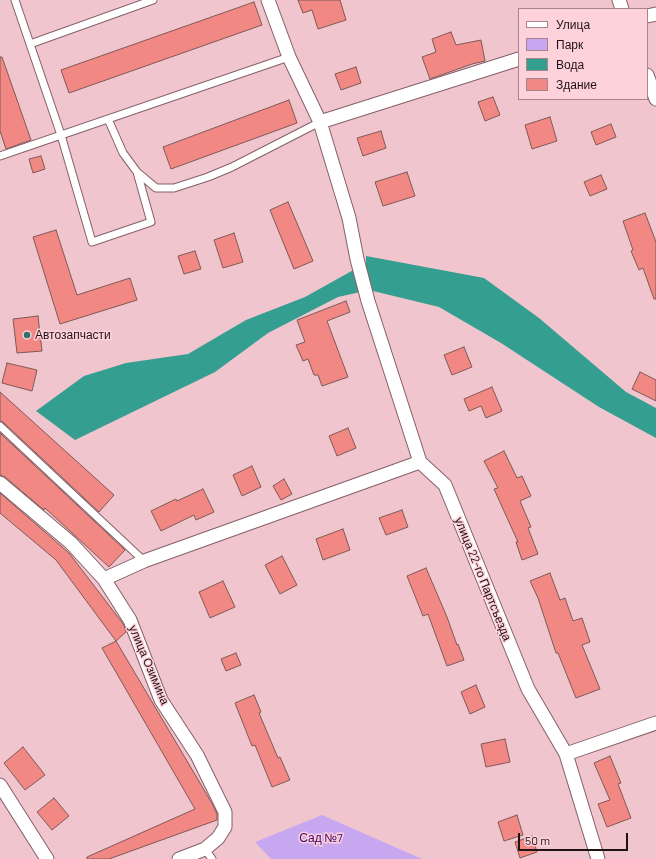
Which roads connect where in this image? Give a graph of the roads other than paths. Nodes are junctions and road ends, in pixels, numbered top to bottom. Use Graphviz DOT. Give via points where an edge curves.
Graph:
graph roads {
  1 [pos="16,0"];
  2 [pos="153,0"];
  3 [pos="268,0"];
  4 [pos="30,44"];
  5 [pos="289,57"];
  6 [pos="518,59"];
  7 [pos="648,78"];
  8 [pos="656,99"];
  9 [pos="108,119"];
  10 [pos="320,122"];
  11 [pos="61,135"];
  12 [pos="0,156"];
  13 [pos="137,172"];
  14 [pos="0,426"];
  15 [pos="420,462"];
  16 [pos="0,483"];
  17 [pos="144,561"];
  18 [pos="104,579"];
  19 [pos="656,723"];
  20 [pos="566,754"];
  21 [pos="0,785"];
  22 [pos="208,854"];
  23 [pos="47,859"];
  24 [pos="179,859"];
  25 [pos="598,859"];
  1 -- 4 [label="lane"];
  2 -- 4 [label="lane"];
  3 -- 5 [label="street"];
  4 -- 11 [label="lane"];
  5 -- 9 [label="lane"];
  5 -- 10 [label="street"];
  6 -- 10 [label="street"];
  7 -- 8 [label="street"];
  9 -- 11 [label="lane"];
  9 -- 13 [label="lane" via="123,153"];
  10 -- 13 [label="lane" via="232,167 174,188 156,188"];
  10 -- 15 [label="street, улица 22-го Партсъезда" via="349,218 368,301"];
  11 -- 12 [label="lane"];
  11 -- 13 [label="lane" via="92,242 151,222"];
  14 -- 17 [label="lane"];
  15 -- 17 [label="street"];
  15 -- 20 [label="street, улица 22-го Партсъезда" via="445,485 528,689"];
  16 -- 18 [label="street, улица Озимина" via="71,542"];
  17 -- 18 [label="street"];
  18 -- 22 [label="street, улица Озимина" via="130,620 161,700 197,754 225,812 225,827"];
  19 -- 20 [label="street"];
  20 -- 25 [label="street, улица 22-го Партсъезда"];
  21 -- 23 [label="street"];
  22 -- 24 [label="street, улица Озимина"];
}
